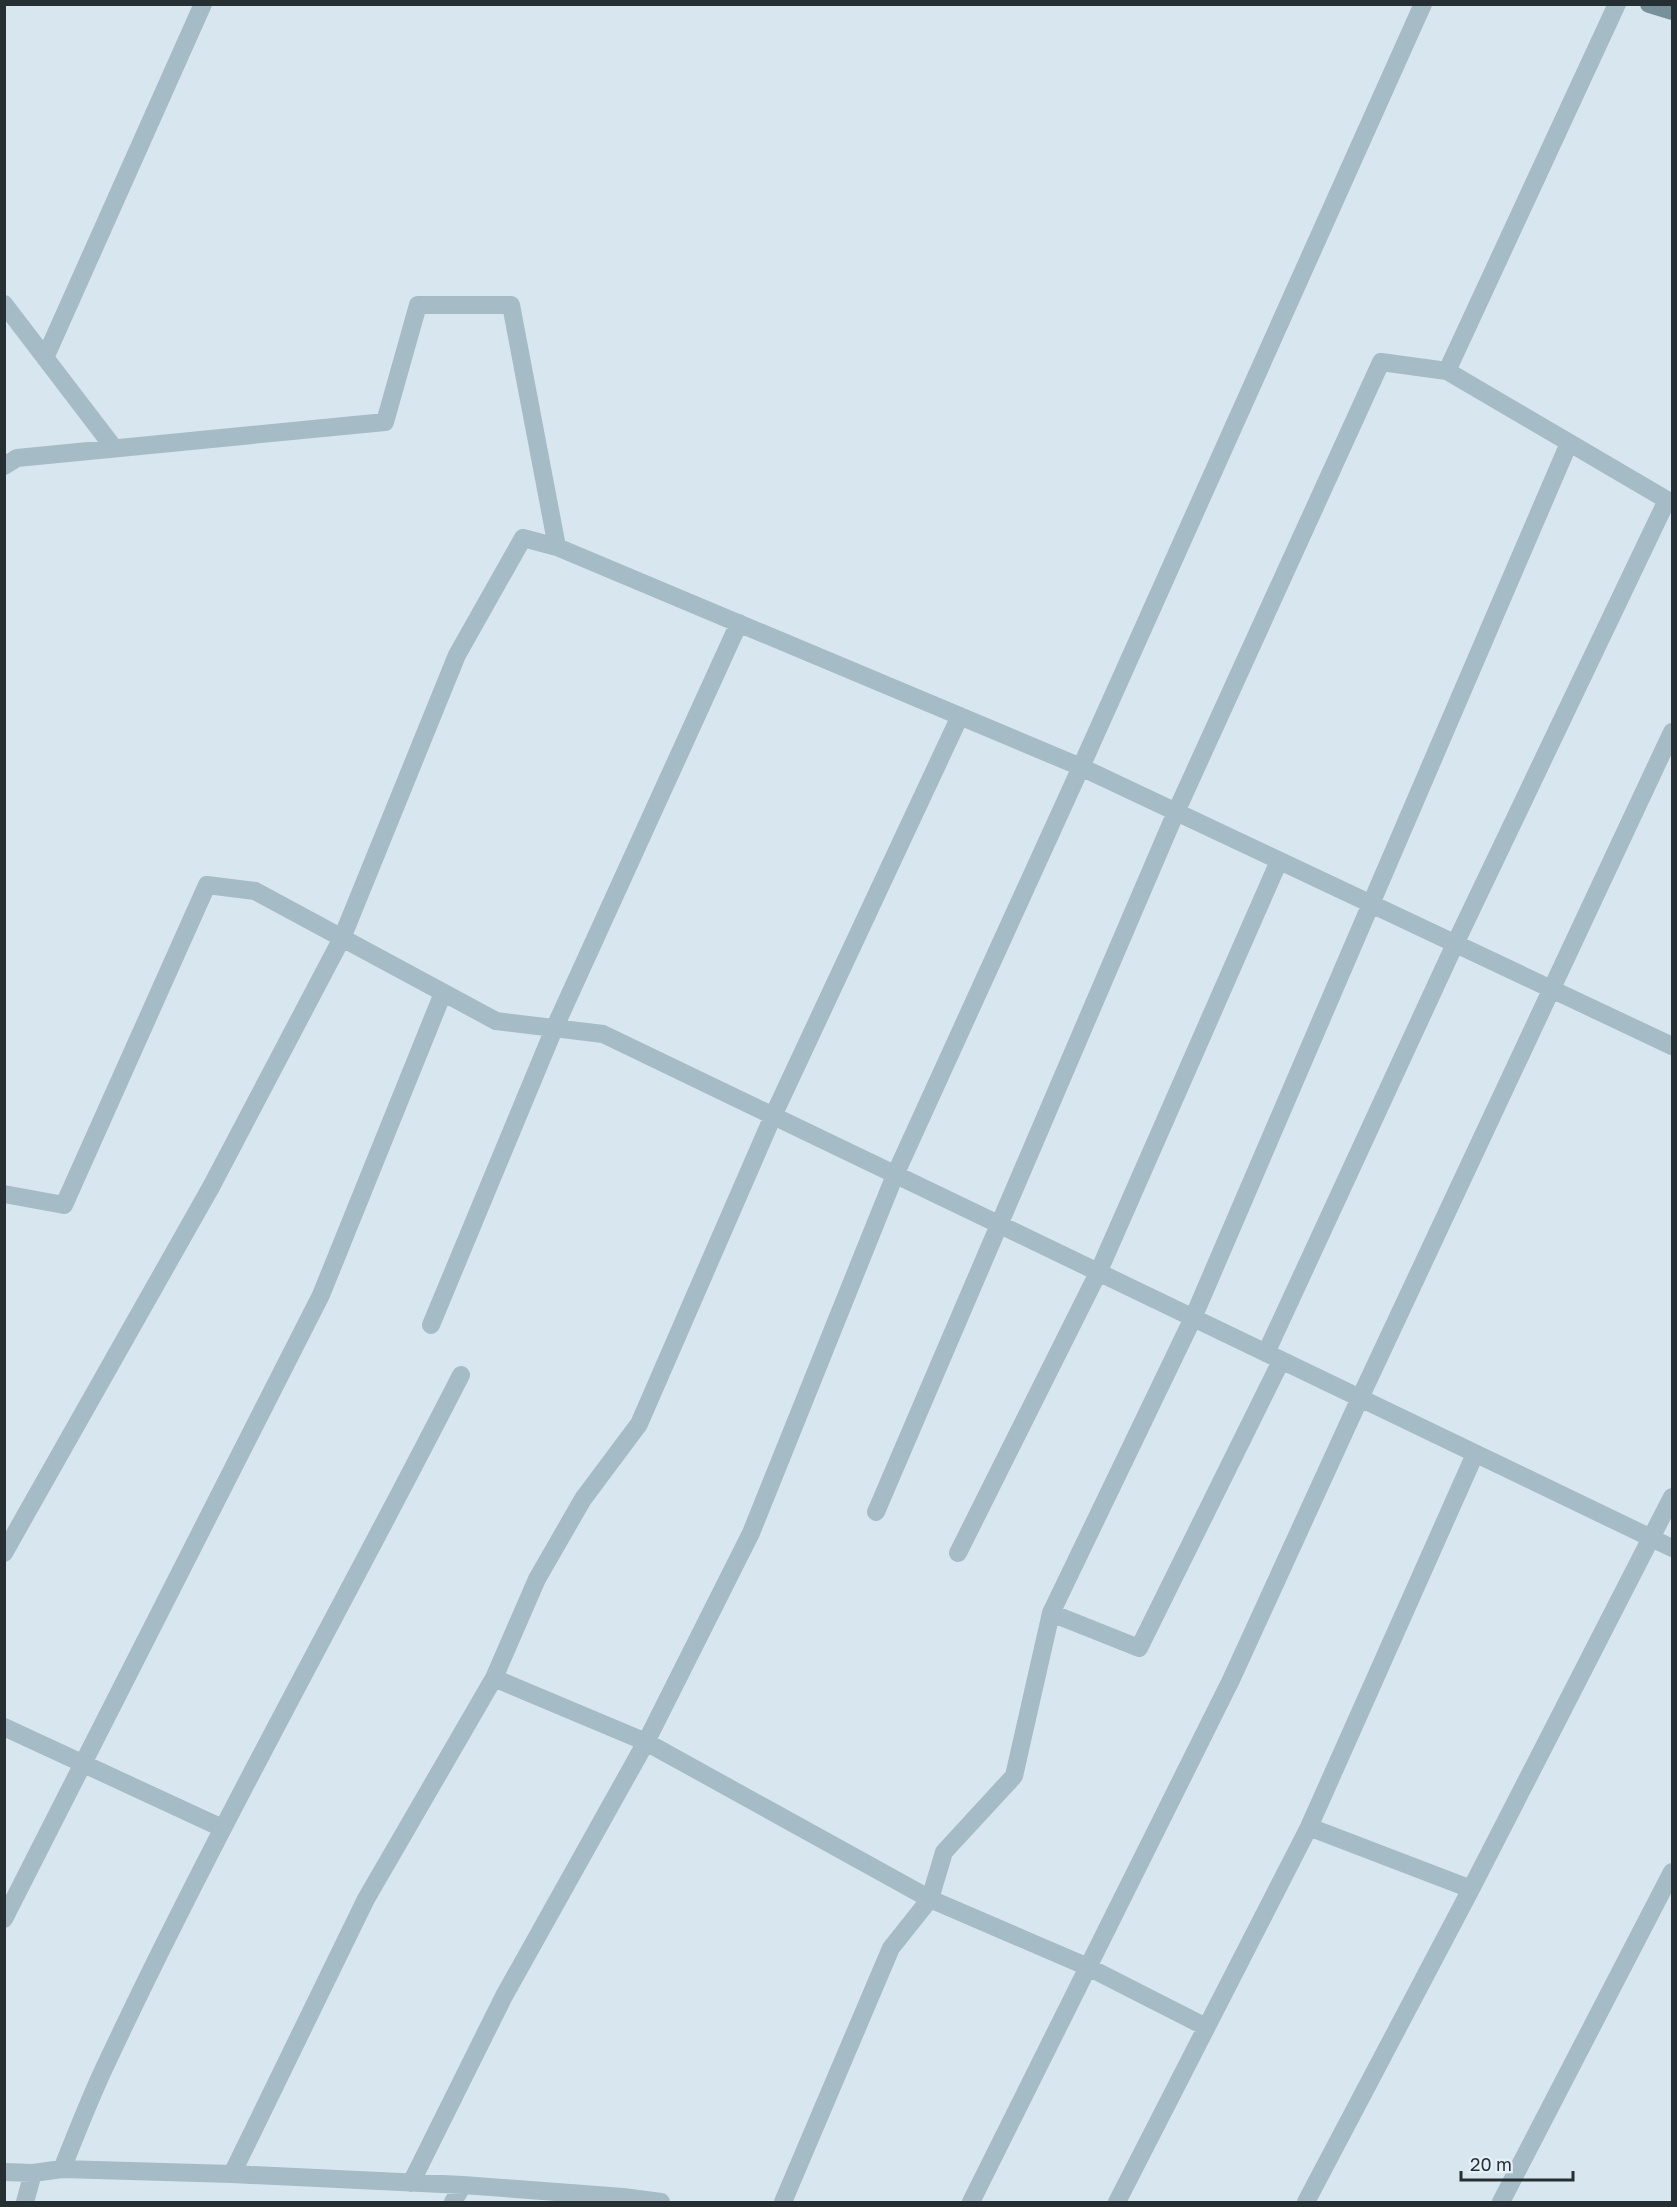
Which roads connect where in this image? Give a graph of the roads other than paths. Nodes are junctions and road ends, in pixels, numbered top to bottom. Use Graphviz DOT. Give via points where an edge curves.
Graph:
graph roads {
  1 [pos="203,4"];
  2 [pos="1424,4"];
  3 [pos="1617,4"];
  4 [pos="1649,4"];
  5 [pos="1672,11"];
  6 [pos="4,304"];
  7 [pos="45,358"];
  8 [pos="1447,372"];
  9 [pos="1569,443"];
  10 [pos="114,448"];
  11 [pos="4,466"];
  12 [pos="1670,501"];
  13 [pos="557,547"];
  14 [pos="739,623"];
  15 [pos="960,717"];
  16 [pos="1672,732"];
  17 [pos="1081,767"];
  18 [pos="1176,812"];
  19 [pos="1279,861"];
  20 [pos="1372,904"];
  21 [pos="342,938"];
  22 [pos="1455,944"];
  23 [pos="1551,989"];
  24 [pos="443,993"];
  25 [pos="554,1029"];
  26 [pos="1672,1046"];
  27 [pos="773,1116"];
  28 [pos="895,1175"];
  29 [pos="4,1194"];
  30 [pos="1000,1226"];
  31 [pos="1098,1272"];
  32 [pos="1192,1318"];
  33 [pos="431,1325"];
  34 [pos="1274,1357"];
  35 [pos="461,1375"];
  36 [pos="1360,1398"];
  37 [pos="1475,1454"];
  38 [pos="1672,1497"];
  39 [pos="876,1512"];
  40 [pos="1651,1538"];
  41 [pos="1672,1548"];
  42 [pos="4,1553"];
  43 [pos="958,1553"];
  44 [pos="1051,1612"];
  45 [pos="494,1678"];
  46 [pos="4,1726"];
  47 [pos="646,1742"];
  48 [pos="83,1764"];
  49 [pos="1310,1827"];
  50 [pos="222,1828"];
  51 [pos="1672,1872"];
  52 [pos="1471,1890"];
  53 [pos="930,1899"];
  54 [pos="4,1919"];
  55 [pos="1088,1967"];
  56 [pos="1206,2027"];
  57 [pos="62,2169"];
  58 [pos="4,2172"];
  59 [pos="33,2173"];
  60 [pos="232,2174"];
  61 [pos="411,2183"];
  62 [pos="463,2185"];
  63 [pos="25,2202"];
  64 [pos="453,2202"];
  65 [pos="661,2202"];
  66 [pos="783,2202"];
  67 [pos="971,2202"];
  68 [pos="1117,2202"];
  69 [pos="1306,2202"];
  70 [pos="1501,2202"];
  1 -- 7 [label="street"];
  2 -- 17 [label="street"];
  3 -- 8 [label="street"];
  4 -- 5 [label="main road"];
  6 -- 7 [label="street"];
  7 -- 10 [label="street"];
  8 -- 9 [label="street"];
  8 -- 18 [label="street" via="1381,362"];
  9 -- 12 [label="street"];
  9 -- 20 [label="street"];
  10 -- 11 [label="street" via="17,458"];
  10 -- 13 [label="street" via="385,422 418,305 511,305"];
  12 -- 22 [label="street"];
  13 -- 14 [label="street"];
  13 -- 21 [label="street" via="523,538 457,655"];
  14 -- 15 [label="street"];
  14 -- 25 [label="street"];
  15 -- 17 [label="street"];
  15 -- 27 [label="street"];
  16 -- 23 [label="street"];
  17 -- 18 [label="street"];
  17 -- 28 [label="street"];
  18 -- 19 [label="street"];
  18 -- 30 [label="street"];
  19 -- 20 [label="street"];
  19 -- 31 [label="street"];
  20 -- 22 [label="street"];
  20 -- 32 [label="street"];
  21 -- 24 [label="street"];
  21 -- 29 [label="street" via="255,891 207,885 64,1205"];
  21 -- 42 [label="street" via="211,1187"];
  22 -- 23 [label="street"];
  22 -- 34 [label="street"];
  23 -- 26 [label="street"];
  23 -- 36 [label="street"];
  24 -- 25 [label="street" via="496,1021"];
  24 -- 48 [label="street" via="321,1295"];
  25 -- 27 [label="street" via="603,1034"];
  25 -- 33 [label="street"];
  27 -- 28 [label="street"];
  27 -- 45 [label="street" via="639,1424 583,1499 543,1569"];
  28 -- 30 [label="street"];
  28 -- 47 [label="street" via="750,1533"];
  30 -- 31 [label="street"];
  30 -- 39 [label="street"];
  31 -- 32 [label="street"];
  31 -- 43 [label="street"];
  32 -- 34 [label="street"];
  32 -- 44 [label="street"];
  34 -- 36 [label="street"];
  34 -- 44 [label="street" via="1139,1648"];
  35 -- 50 [label="street"];
  36 -- 37 [label="street"];
  36 -- 55 [label="street" via="1231,1680"];
  37 -- 40 [label="street"];
  37 -- 49 [label="street"];
  38 -- 40 [label="street"];
  40 -- 41 [label="street"];
  40 -- 52 [label="street"];
  44 -- 53 [label="street" via="1014,1776 944,1852"];
  45 -- 47 [label="street"];
  45 -- 60 [label="street" via="366,1899"];
  46 -- 48 [label="street"];
  47 -- 53 [label="street"];
  47 -- 61 [label="street" via="504,1996"];
  48 -- 50 [label="street"];
  48 -- 54 [label="street"];
  49 -- 52 [label="street"];
  49 -- 56 [label="street"];
  50 -- 57 [label="street" via="107,2062"];
  51 -- 70 [label="street"];
  52 -- 69 [label="street"];
  53 -- 55 [label="street"];
  53 -- 66 [label="street" via="891,1948"];
  55 -- 56 [label="street"];
  55 -- 67 [label="street"];
  56 -- 68 [label="street"];
  57 -- 59 [label="street"];
  57 -- 60 [label="street"];
  58 -- 59 [label="street"];
  59 -- 63 [label="street"];
  60 -- 61 [label="street"];
  61 -- 62 [label="street"];
  62 -- 64 [label="street"];
  62 -- 65 [label="street"];
}
